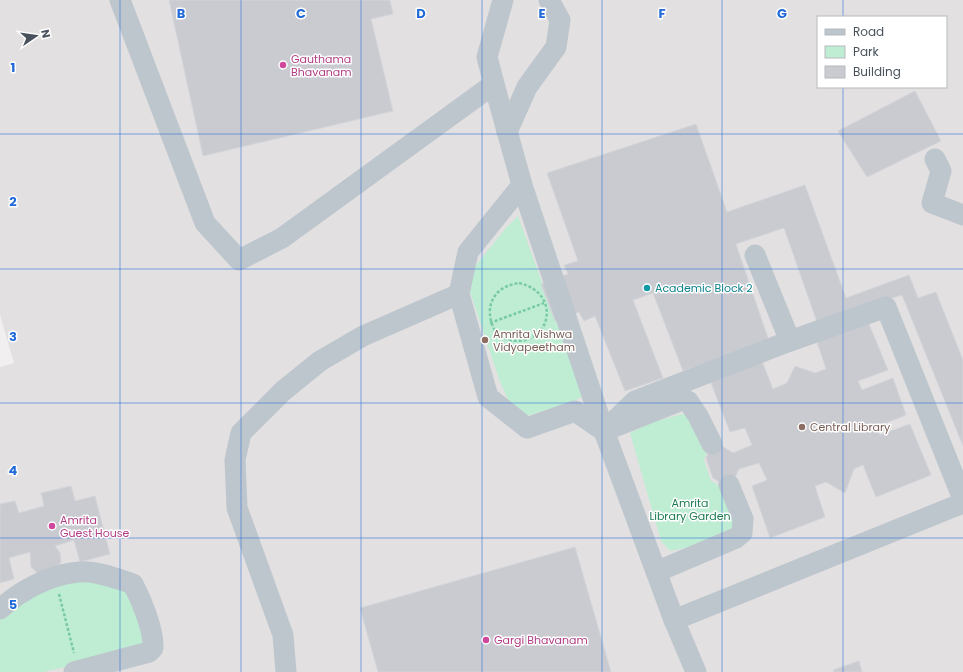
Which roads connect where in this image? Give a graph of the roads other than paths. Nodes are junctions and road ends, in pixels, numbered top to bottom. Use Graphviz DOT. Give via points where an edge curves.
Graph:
graph roads {
  1 [pos="120,0"];
  2 [pos="503,0"];
  3 [pos="549,0"];
  4 [pos="494,84"];
  5 [pos="507,132"];
  6 [pos="935,159"];
  7 [pos="522,185"];
  8 [pos="963,215"];
  9 [pos="756,254"];
  10 [pos="459,294"];
  11 [pos="790,341"];
  12 [pos="604,431"];
  13 [pos="712,444"];
  14 [pos="729,485"];
  15 [pos="963,499"];
  16 [pos="963,503"];
  17 [pos="656,572"];
  18 [pos="0,609"];
  19 [pos="674,620"];
  20 [pos="77,672"];
  21 [pos="286,672"];
  22 [pos="696,672"];
  1 -- 4 [label="street" via="205,223 239,260 282,238"];
  2 -- 4 [label="street" via="487,57"];
  3 -- 5 [label="street" via="560,20 556,47 527,87"];
  4 -- 5 [label="street"];
  5 -- 7 [label="street"];
  6 -- 8 [label="street" via="941,171 932,203"];
  7 -- 10 [label="street" via="468,252"];
  7 -- 12 [label="street"];
  9 -- 11 [label="street"];
  10 -- 12 [label="street" via="488,397 527,428 575,411"];
  10 -- 21 [label="street" via="363,336 320,361 283,391 241,433 236,460 237,508 283,635"];
  11 -- 12 [label="street" via="635,401"];
  11 -- 15 [label="street" via="886,307"];
  12 -- 13 [label="street" via="682,400 688,401"];
  12 -- 17 [label="street"];
  14 -- 17 [label="street" via="743,519 742,533 736,538"];
  16 -- 19 [label="street"];
  17 -- 19 [label="street"];
  18 -- 20 [label="street" via="30,587 80,572 133,584 154,642 153,648 149,652"];
  19 -- 22 [label="street"];
}
